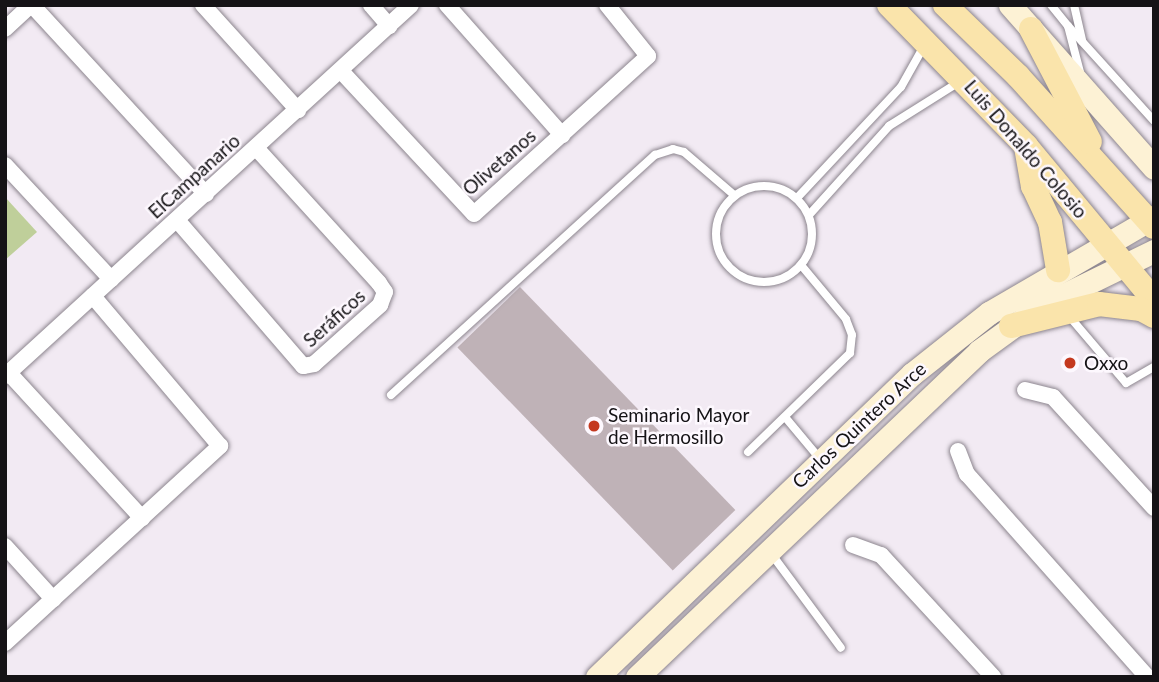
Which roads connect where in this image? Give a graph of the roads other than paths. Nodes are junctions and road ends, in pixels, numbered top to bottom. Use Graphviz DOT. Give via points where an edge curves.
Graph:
graph roads {
  1 [pos="31,5"];
  2 [pos="203,5"];
  3 [pos="371,5"];
  4 [pos="411,5"];
  5 [pos="447,5"];
  6 [pos="607,5"];
  7 [pos="889,5"];
  8 [pos="945,5"];
  9 [pos="1010,5"];
  10 [pos="1051,5"];
  11 [pos="1074,5"];
  12 [pos="390,26"];
  13 [pos="1068,26"];
  14 [pos="5,29"];
  15 [pos="1031,29"];
  16 [pos="927,40"];
  17 [pos="1082,40"];
  18 [pos="1078,65"];
  19 [pos="341,71"];
  20 [pos="965,79"];
  21 [pos="1084,89"];
  22 [pos="298,110"];
  23 [pos="877,112"];
  24 [pos="1154,121"];
  25 [pos="889,126"];
  26 [pos="562,135"];
  27 [pos="1026,146"];
  28 [pos="257,148"];
  29 [pos="5,164"];
  30 [pos="1153,167"];
  31 [pos="1110,179"];
  32 [pos="206,194"];
  33 [pos="734,195"];
  34 [pos="797,198"];
  35 [pos="809,215"];
  36 [pos="177,220"];
  37 [pos="1152,221"];
  38 [pos="1106,241"];
  39 [pos="1154,251"];
  40 [pos="1124,264"];
  41 [pos="801,265"];
  42 [pos="1058,270"];
  43 [pos="111,279"];
  44 [pos="93,296"];
  45 [pos="1154,300"];
  46 [pos="1065,311"];
  47 [pos="1154,316"];
  48 [pos="1011,326"];
  49 [pos="1154,367"];
  50 [pos="7,375"];
  51 [pos="1025,390"];
  52 [pos="391,395"];
  53 [pos="785,417"];
  54 [pos="958,451"];
  55 [pos="748,452"];
  56 [pos="821,460"];
  57 [pos="776,504"];
  58 [pos="1154,508"];
  59 [pos="142,518"];
  60 [pos="853,545"];
  61 [pos="5,546"];
  62 [pos="768,550"];
  63 [pos="703,574"];
  64 [pos="53,599"];
  65 [pos="5,643"];
  66 [pos="841,648"];
  67 [pos="597,677"];
  68 [pos="638,677"];
  69 [pos="993,677"];
  70 [pos="1147,677"];
  1 -- 14 [label="street"];
  1 -- 32 [label="street"];
  2 -- 22 [label="street"];
  3 -- 12 [label="street"];
  4 -- 12 [label="street, ElCampanario"];
  5 -- 26 [label="street"];
  6 -- 26 [label="street, Olivetanos" via="648,56"];
  7 -- 16 [label="main road, Luis Donaldo Colosio"];
  8 -- 31 [label="main road, Luis Donaldo Colosio" via="1018,76"];
  9 -- 15 [label="main road"];
  10 -- 13 [label="lane"];
  11 -- 17 [label="lane"];
  12 -- 19 [label="street, ElCampanario"];
  13 -- 17 [label="lane"];
  13 -- 18 [label="lane"];
  15 -- 21 [label="main road"];
  15 -- 31 [label="main road"];
  16 -- 20 [label="main road, Luis Donaldo Colosio"];
  16 -- 23 [label="lane" via="911,73"];
  17 -- 18 [label="lane"];
  17 -- 24 [label="lane"];
  18 -- 21 [label="lane"];
  19 -- 22 [label="street, ElCampanario"];
  19 -- 26 [label="street, Olivetanos" via="471,213"];
  20 -- 25 [label="lane"];
  20 -- 27 [label="main road, Luis Donaldo Colosio"];
  21 -- 30 [label="main road"];
  22 -- 28 [label="street, ElCampanario"];
  23 -- 25 [label="lane"];
  23 -- 34 [label="lane"];
  25 -- 35 [label="lane"];
  27 -- 38 [label="main road, Luis Donaldo Colosio"];
  27 -- 42 [label="main road" via="1032,186 1050,222"];
  28 -- 32 [label="street, ElCampanario"];
  28 -- 36 [label="street, Seráficos" via="379,283 386,299 314,365 303,366"];
  29 -- 43 [label="street"];
  31 -- 37 [label="main road, Luis Donaldo Colosio"];
  32 -- 36 [label="street, ElCampanario"];
  33 -- 34 [label="lane" via="760,185"];
  33 -- 41 [label="lane" via="718,219 715,233 717,248 734,272 762,283 790,275"];
  33 -- 52 [label="lane" via="684,152 673,149 655,155"];
  34 -- 35 [label="lane"];
  35 -- 41 [label="lane" via="811,241"];
  36 -- 43 [label="street, ElCampanario"];
  37 -- 38 [label="main road, Carlos Quintero Arce"];
  38 -- 40 [label="main road, Luis Donaldo Colosio"];
  38 -- 42 [label="main road, Carlos Quintero Arce"];
  39 -- 40 [label="main road, Carlos Quintero Arce"];
  40 -- 45 [label="main road, Luis Donaldo Colosio"];
  40 -- 48 [label="main road, Carlos Quintero Arce"];
  41 -- 53 [label="lane" via="846,319 852,335 850,353 838,368"];
  42 -- 56 [label="main road, Carlos Quintero Arce" via="989,313 912,374"];
  43 -- 44 [label="street, ElCampanario"];
  44 -- 50 [label="street, ElCampanario"];
  44 -- 59 [label="street" via="220,446"];
  46 -- 47 [label="main road" via="1120,304"];
  46 -- 48 [label="main road"];
  46 -- 49 [label="lane" via="1126,383"];
  48 -- 62 [label="main road, Carlos Quintero Arce" via="944,380"];
  50 -- 59 [label="street"];
  51 -- 58 [label="street" via="1053,397"];
  53 -- 55 [label="lane"];
  53 -- 56 [label="lane"];
  54 -- 70 [label="street" via="967,474"];
  56 -- 57 [label="main road, Carlos Quintero Arce"];
  57 -- 62 [label="main road"];
  57 -- 63 [label="main road, Carlos Quintero Arce"];
  59 -- 64 [label="street"];
  60 -- 69 [label="street" via="881,555"];
  61 -- 64 [label="street"];
  62 -- 63 [label="main road"];
  62 -- 66 [label="lane"];
  62 -- 68 [label="main road, Carlos Quintero Arce"];
  63 -- 67 [label="main road, Carlos Quintero Arce"];
  64 -- 65 [label="street"];
}
